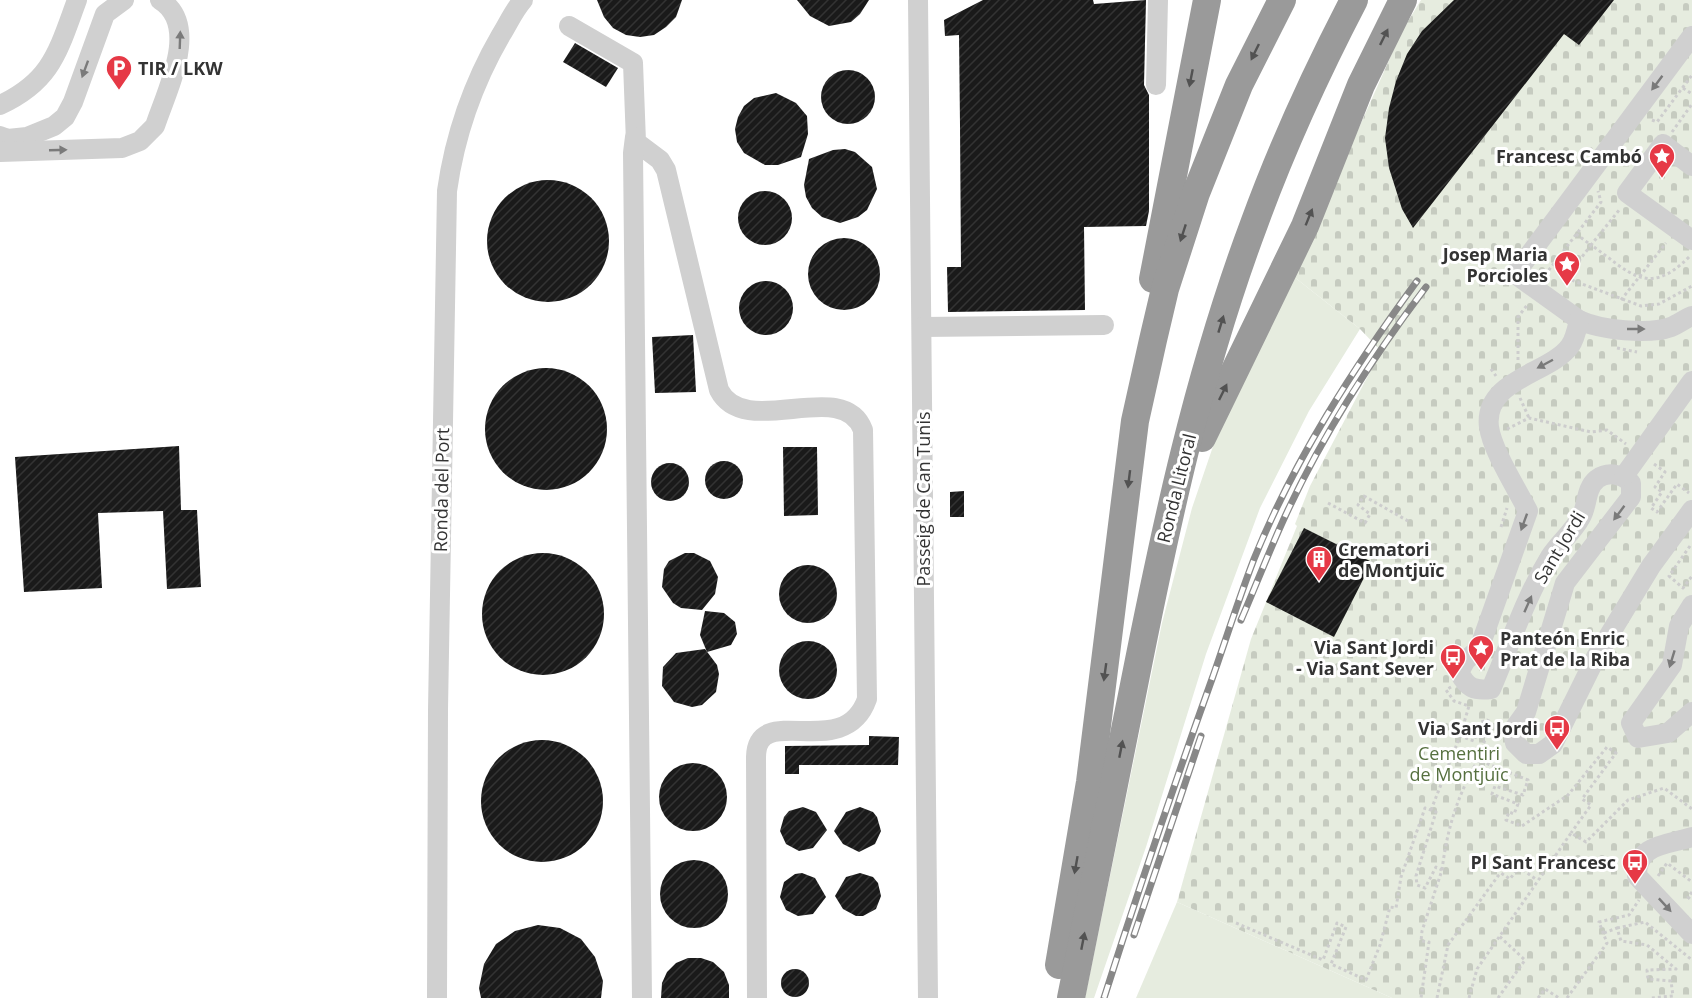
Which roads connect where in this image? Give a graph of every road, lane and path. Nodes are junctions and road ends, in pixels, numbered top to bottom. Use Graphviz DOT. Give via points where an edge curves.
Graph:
graph roads {
  1 [pos="77,0"];
  2 [pos="124,0"];
  3 [pos="160,0"];
  4 [pos="1158,0"];
  5 [pos="1207,0"];
  6 [pos="1282,0"];
  7 [pos="1354,0"];
  8 [pos="1403,0"];
  9 [pos="521,1"];
  10 [pos="920,1"];
  11 [pos="569,26"];
  12 [pos="1692,36"];
  13 [pos="1692,75"];
  14 [pos="1156,85"];
  15 [pos="1683,88"];
  16 [pos="1692,94"];
  17 [pos="1692,104"];
  18 [pos="0,105"];
  19 [pos="1648,118"];
  20 [pos="0,136"];
  21 [pos="635,137"];
  22 [pos="1663,144"];
  23 [pos="0,152"];
  24 [pos="1692,166"];
  25 [pos="1598,189"];
  26 [pos="1623,204"];
  27 [pos="1576,234"];
  28 [pos="1684,234"];
  29 [pos="1591,244"];
  30 [pos="1692,254"];
  31 [pos="1543,277"];
  32 [pos="1640,279"];
  33 [pos="1692,286"];
  34 [pos="1621,300"];
  35 [pos="1523,310"];
  36 [pos="1692,316"];
  37 [pos="1579,320"];
  38 [pos="1104,325"];
  39 [pos="922,327"];
  40 [pos="1615,348"];
  41 [pos="1637,352"];
  42 [pos="1521,366"];
  43 [pos="1491,369"];
  44 [pos="1494,374"];
  45 [pos="1692,381"];
  46 [pos="1520,398"];
  47 [pos="1529,418"];
  48 [pos="1135,420"];
  49 [pos="1506,430"];
  50 [pos="1623,442"];
  51 [pos="1652,462"];
  52 [pos="1624,476"];
  53 [pos="1686,490"];
  54 [pos="1172,502"];
  55 [pos="1328,503"];
  56 [pos="1692,510"];
  57 [pos="1506,512"];
  58 [pos="1408,521"];
  59 [pos="1501,527"];
  60 [pos="1690,546"];
  61 [pos="1692,576"];
  62 [pos="1692,605"];
  63 [pos="1449,694"];
  64 [pos="1692,712"];
  65 [pos="1460,736"];
  66 [pos="1478,760"];
  67 [pos="1692,809"];
  68 [pos="1431,810"];
  69 [pos="1571,833"];
  70 [pos="1692,837"];
  71 [pos="1671,866"];
  72 [pos="1442,870"];
  73 [pos="1537,880"];
  74 [pos="1692,882"];
  75 [pos="1641,885"];
  76 [pos="1692,892"];
  77 [pos="1692,901"];
  78 [pos="1236,923"];
  79 [pos="1617,928"];
  80 [pos="1604,933"];
  81 [pos="1692,934"];
  82 [pos="1498,936"];
  83 [pos="1692,960"];
  84 [pos="437,998"];
  85 [pos="642,998"];
  86 [pos="757,998"];
  87 [pos="928,998"];
  88 [pos="1053,998"];
  89 [pos="1071,998"];
  90 [pos="1421,998"];
  91 [pos="1437,998"];
  92 [pos="1469,998"];
  93 [pos="1498,998"];
  94 [pos="1538,998"];
  95 [pos="1559,998"];
  96 [pos="1567,998"];
  97 [pos="1651,998"];
  1 -- 18 [label="street" via="51,65 28,91"];
  2 -- 20 [label="street, one-way" via="105,14 65,117 27,137"];
  23 -- 3 [label="street, one-way" via="122,148 149,135 181,44 180,26"];
  4 -- 14 [label="street"];
  5 -- 48 [label="highway, one-way" via="1158,250"];
  6 -- 48 [label="highway, one-way" via="1239,85 1196,193 1165,289"];
  54 -- 7 [label="highway, Ronda Litoral, one-way" via="1212,354 1253,226 1304,100"];
  54 -- 8 [label="highway, one-way" via="1305,226 1361,85"];
  9 -- 84 [label="street, Ronda del Port" via="472,92 456,139 447,191"];
  10 -- 39 [label="street, Passeig de Can Tunis"];
  11 -- 21 [label="street" via="633,63"];
  12 -- 37 [label="street, one-way" via="1515,274"];
  13 -- 15 [label="path"];
  15 -- 16 [label="path"];
  15 -- 19 [label="path" via="1657,122"];
  17 -- 22 [label="path"];
  21 -- 85 [label="street"];
  21 -- 86 [label="street" via="640,147 656,156 666,170 724,399 745,411 850,412 860,422 865,438 867,699 853,721 836,730 774,731 758,741"];
  22 -- 24 [label="street"];
  22 -- 28 [label="street" via="1627,193"];
  25 -- 27 [label="path" via="1601,202"];
  26 -- 29 [label="path"];
  27 -- 29 [label="path"];
  27 -- 31 [label="path"];
  28 -- 32 [label="path"];
  29 -- 32 [label="path"];
  29 -- 34 [label="path" via="1566,278"];
  30 -- 32 [label="path" via="1665,275"];
  32 -- 34 [label="path"];
  33 -- 34 [label="path" via="1659,304 1641,306"];
  35 -- 42 [label="path" via="1518,317 1517,357"];
  37 -- 36 [label="street, one-way" via="1633,330 1670,327"];
  37 -- 52 [label="street, Sant Jordi, one-way" via="1569,348 1500,394 1491,411 1493,443 1528,511 1479,649 1459,672 1465,685 1477,691 1491,689 1541,575 1558,545 1582,516 1590,488 1609,474"];
  38 -- 39 [label="street"];
  39 -- 87 [label="street, Passeig de Can Tunis"];
  40 -- 41 [label="path"];
  43 -- 44 [label="path"];
  45 -- 52 [label="street"];
  46 -- 47 [label="path"];
  47 -- 49 [label="path"];
  47 -- 50 [label="path" via="1590,432 1607,430"];
  48 -- 88 [label="highway, one-way" via="1090,782"];
  51 -- 53 [label="path" via="1665,472 1655,487 1662,492 1651,508 1657,512 1677,484"];
  52 -- 56 [label="street, Sant Jordi, one-way" via="1631,483 1631,497 1565,583 1526,712 1513,730 1515,743 1526,754 1539,754 1553,744 1596,657 1651,566"];
  89 -- 54 [label="highway, Ronda Litoral, one-way"];
  55 -- 58 [label="path" via="1365,523 1371,514 1358,505 1364,496"];
  57 -- 59 [label="path"];
  60 -- 61 [label="path" via="1669,576 1683,588"];
  62 -- 64 [label="street, one-way" via="1679,626 1672,665 1631,723 1638,738 1662,736"];
  63 -- 65 [label="path" via="1469,706"];
  65 -- 66 [label="path" via="1474,741 1481,722 1491,722"];
  65 -- 68 [label="path"];
  66 -- 69 [label="path" via="1528,780 1522,795 1495,786 1492,794 1518,804 1506,820 1522,826 1569,795 1607,747 1617,753 1582,799 1591,805"];
  66 -- 72 [label="path" via="1462,786 1447,830"];
  67 -- 69 [label="path" via="1664,788 1628,800 1586,842"];
  68 -- 72 [label="path" via="1436,812 1416,876 1417,885 1425,888 1436,867"];
  68 -- 78 [label="path" via="1425,808 1401,877 1396,908 1390,907 1366,980 1331,964 1346,927 1337,923 1323,960"];
  69 -- 73 [label="path"];
  70 -- 75 [label="street" via="1644,852 1637,862"];
  71 -- 74 [label="path"];
  72 -- 90 [label="path" via="1422,931 1421,941 1430,942"];
  73 -- 82 [label="path"];
  73 -- 91 [label="path" via="1519,867 1510,879 1501,873 1498,876 1448,945"];
  75 -- 80 [label="path" via="1629,915 1599,922"];
  75 -- 81 [label="street, one-way"];
  76 -- 77 [label="path" via="1688,897"];
  79 -- 80 [label="path"];
  79 -- 83 [label="path" via="1645,922"];
  79 -- 97 [label="path" via="1621,941 1647,945 1676,969 1647,970 1648,979 1671,981 1673,986 1673,996"];
  80 -- 96 [label="path" via="1607,943"];
  82 -- 92 [label="path" via="1477,969"];
  82 -- 93 [label="path" via="1525,960"];
  94 -- 95 [label="path" via="1545,989"];
}
